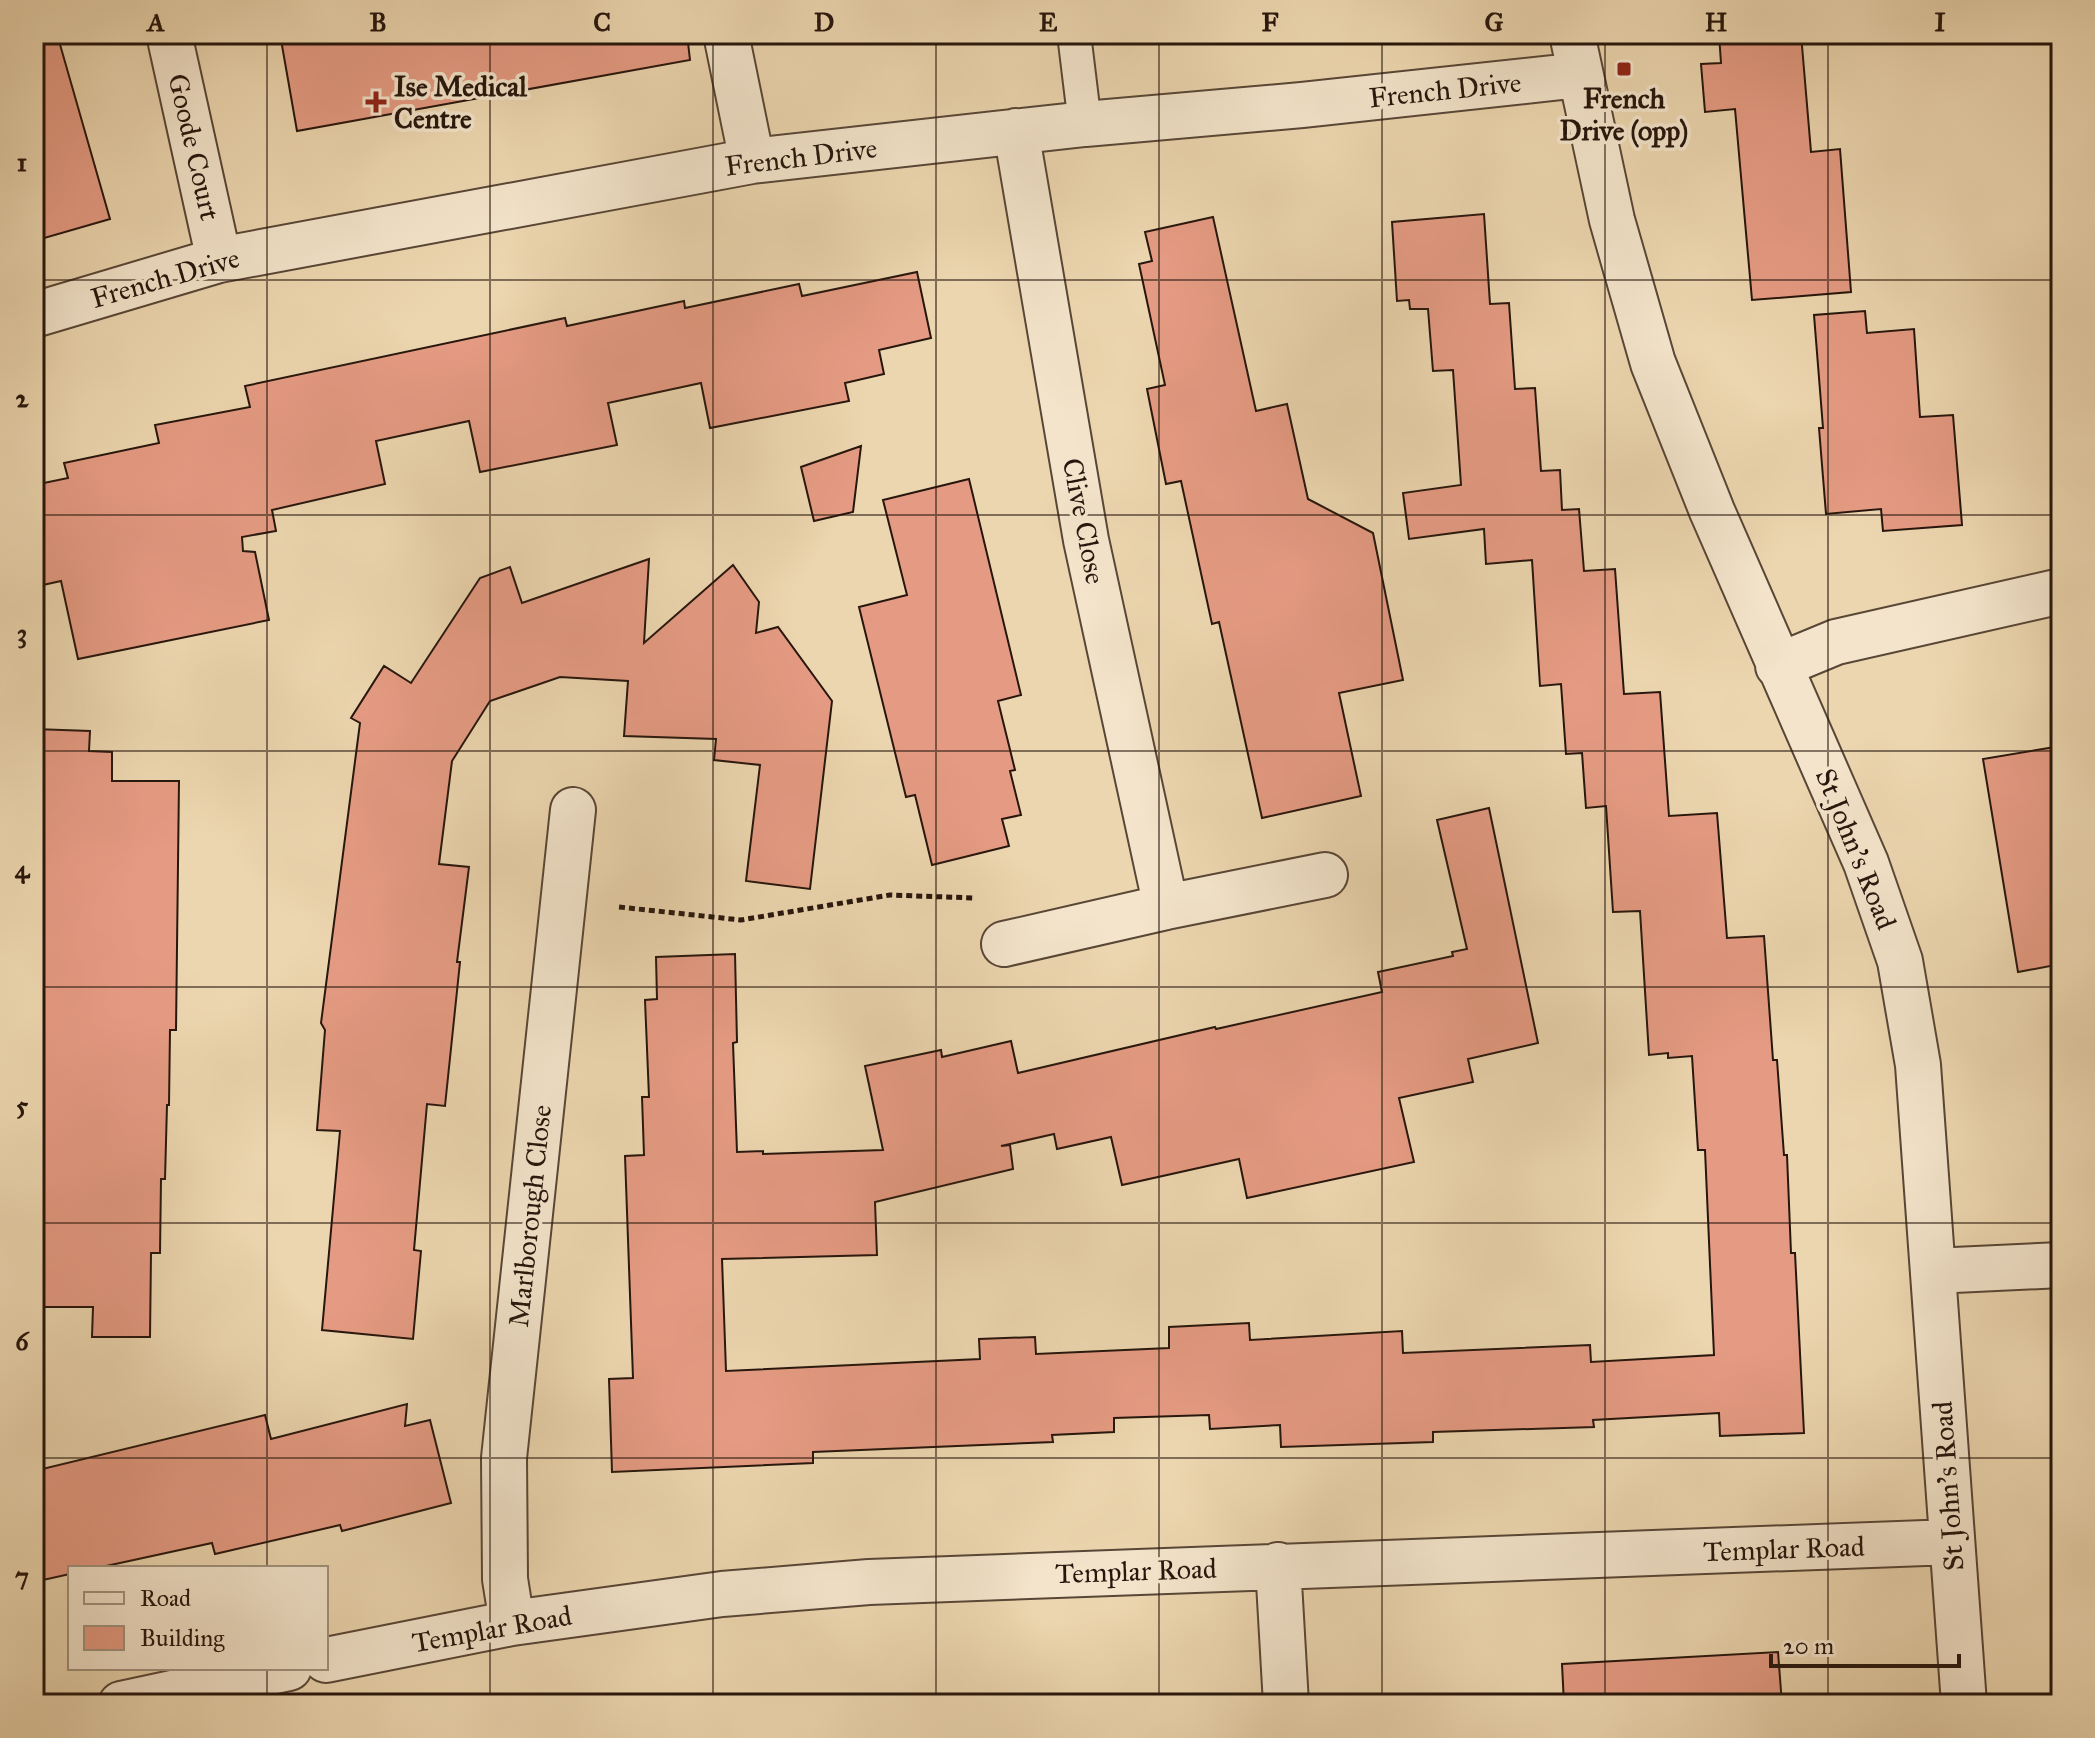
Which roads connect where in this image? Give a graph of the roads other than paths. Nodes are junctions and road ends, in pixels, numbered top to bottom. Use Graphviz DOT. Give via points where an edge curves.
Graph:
graph roads {
  1 [pos="169,34"];
  2 [pos="726,34"];
  3 [pos="1074,34"];
  4 [pos="1576,54"];
  5 [pos="1085,124"];
  6 [pos="1016,131"];
  7 [pos="752,161"];
  8 [pos="219,260"];
  9 [pos="34,315"];
  10 [pos="2061,591"];
  11 [pos="1778,666"];
  12 [pos="573,810"];
  13 [pos="1325,875"];
  14 [pos="1166,907"];
  15 [pos="1016,941"];
  16 [pos="2061,1265"];
  17 [pos="1933,1271"];
  18 [pos="1952,1542"];
  19 [pos="1278,1565"];
  20 [pos="512,1623"];
  21 [pos="328,1660"];
  22 [pos="280,1670"];
  23 [pos="121,1704"];
  24 [pos="1286,1704"];
  25 [pos="1964,1704"];
  1 -- 8 [label="street, Goode Court"];
  2 -- 7 [label="street"];
  3 -- 5 [label="lane"];
  4 -- 5 [label="street, French Drive" via="1302,105"];
  4 -- 11 [label="street, St John's Road" via="1612,220 1653,363"];
  5 -- 6 [label="street, French Drive"];
  6 -- 7 [label="street, French Drive"];
  6 -- 14 [label="street, Clive Close" via="1086,540"];
  7 -- 8 [label="street, French Drive"];
  8 -- 9 [label="street, French Drive"];
  10 -- 11 [label="street" via="1836,642"];
  11 -- 17 [label="street, St John's Road" via="1866,863 1900,961 1918,1065"];
  12 -- 20 [label="street, Marlborough Close" via="504,1458 505,1579"];
  13 -- 14 [label="street"];
  14 -- 15 [label="street"];
  16 -- 17 [label="street"];
  17 -- 18 [label="street, St John's Road"];
  18 -- 19 [label="street, Templar Road"];
  18 -- 25 [label="street, St John's Road"];
  19 -- 20 [label="street, Templar Road" via="869,1582 722,1594"];
  19 -- 24 [label="street"];
  20 -- 21 [label="street, Templar Road"];
  22 -- 23 [label="street"];
}
